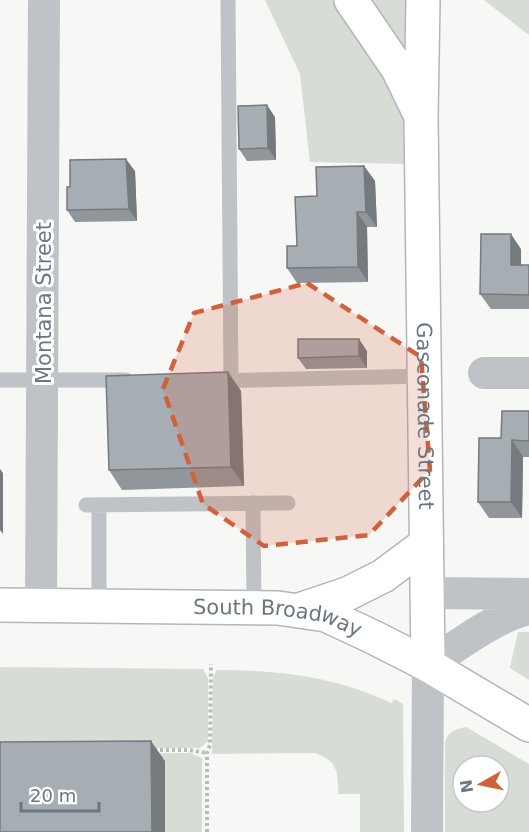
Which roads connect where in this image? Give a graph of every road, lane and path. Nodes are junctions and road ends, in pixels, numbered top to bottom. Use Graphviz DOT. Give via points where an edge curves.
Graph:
graph roads {
  1 [pos="44,0"];
  2 [pos="228,0"];
  3 [pos="351,0"];
  4 [pos="423,0"];
  5 [pos="422,116"];
  6 [pos="484,373"];
  7 [pos="529,373"];
  8 [pos="424,376"];
  9 [pos="0,380"];
  10 [pos="44,380"];
  11 [pos="137,380"];
  12 [pos="196,381"];
  13 [pos="231,381"];
  14 [pos="253,503"];
  15 [pos="288,503"];
  16 [pos="426,544"];
  17 [pos="426,593"];
  18 [pos="529,594"];
  19 [pos="0,605"];
  20 [pos="41,605"];
  21 [pos="99,606"];
  22 [pos="254,607"];
  23 [pos="529,609"];
  24 [pos="299,610"];
  25 [pos="211,664"];
  26 [pos="428,665"];
  27 [pos="529,725"];
  28 [pos="154,750"];
  29 [pos="207,753"];
  30 [pos="207,832"];
  31 [pos="427,832"];
  1 -- 10 [label="street, Montana Street"];
  2 -- 13 [label="lane"];
  3 -- 5 [label="main road" via="398,69"];
  4 -- 5 [label="main road, Gasconade Street"];
  5 -- 8 [label="main road, Gasconade Street"];
  6 -- 7 [label="street"];
  8 -- 13 [label="lane"];
  8 -- 16 [label="main road, Gasconade Street"];
  9 -- 10 [label="lane"];
  10 -- 11 [label="lane"];
  10 -- 20 [label="street, Montana Street"];
  12 -- 13 [label="lane"];
  14 -- 15 [label="lane"];
  14 -- 21 [label="lane" via="92,505"];
  14 -- 22 [label="lane"];
  16 -- 17 [label="main road, Gasconade Street"];
  16 -- 24 [label="main road" via="384,576"];
  17 -- 18 [label="street"];
  17 -- 26 [label="main road, Gasconade Street"];
  19 -- 20 [label="main road, South Broadway"];
  20 -- 21 [label="main road, South Broadway"];
  21 -- 22 [label="main road, South Broadway"];
  22 -- 24 [label="main road, South Broadway"];
  23 -- 26 [label="street" via="478,633"];
  24 -- 26 [label="main road, South Broadway" via="326,615"];
  25 -- 29 [label="path"];
  26 -- 27 [label="main road, South Broadway"];
  26 -- 31 [label="street, Gasconade Street"];
  28 -- 29 [label="path"];
  29 -- 30 [label="path"];
}
